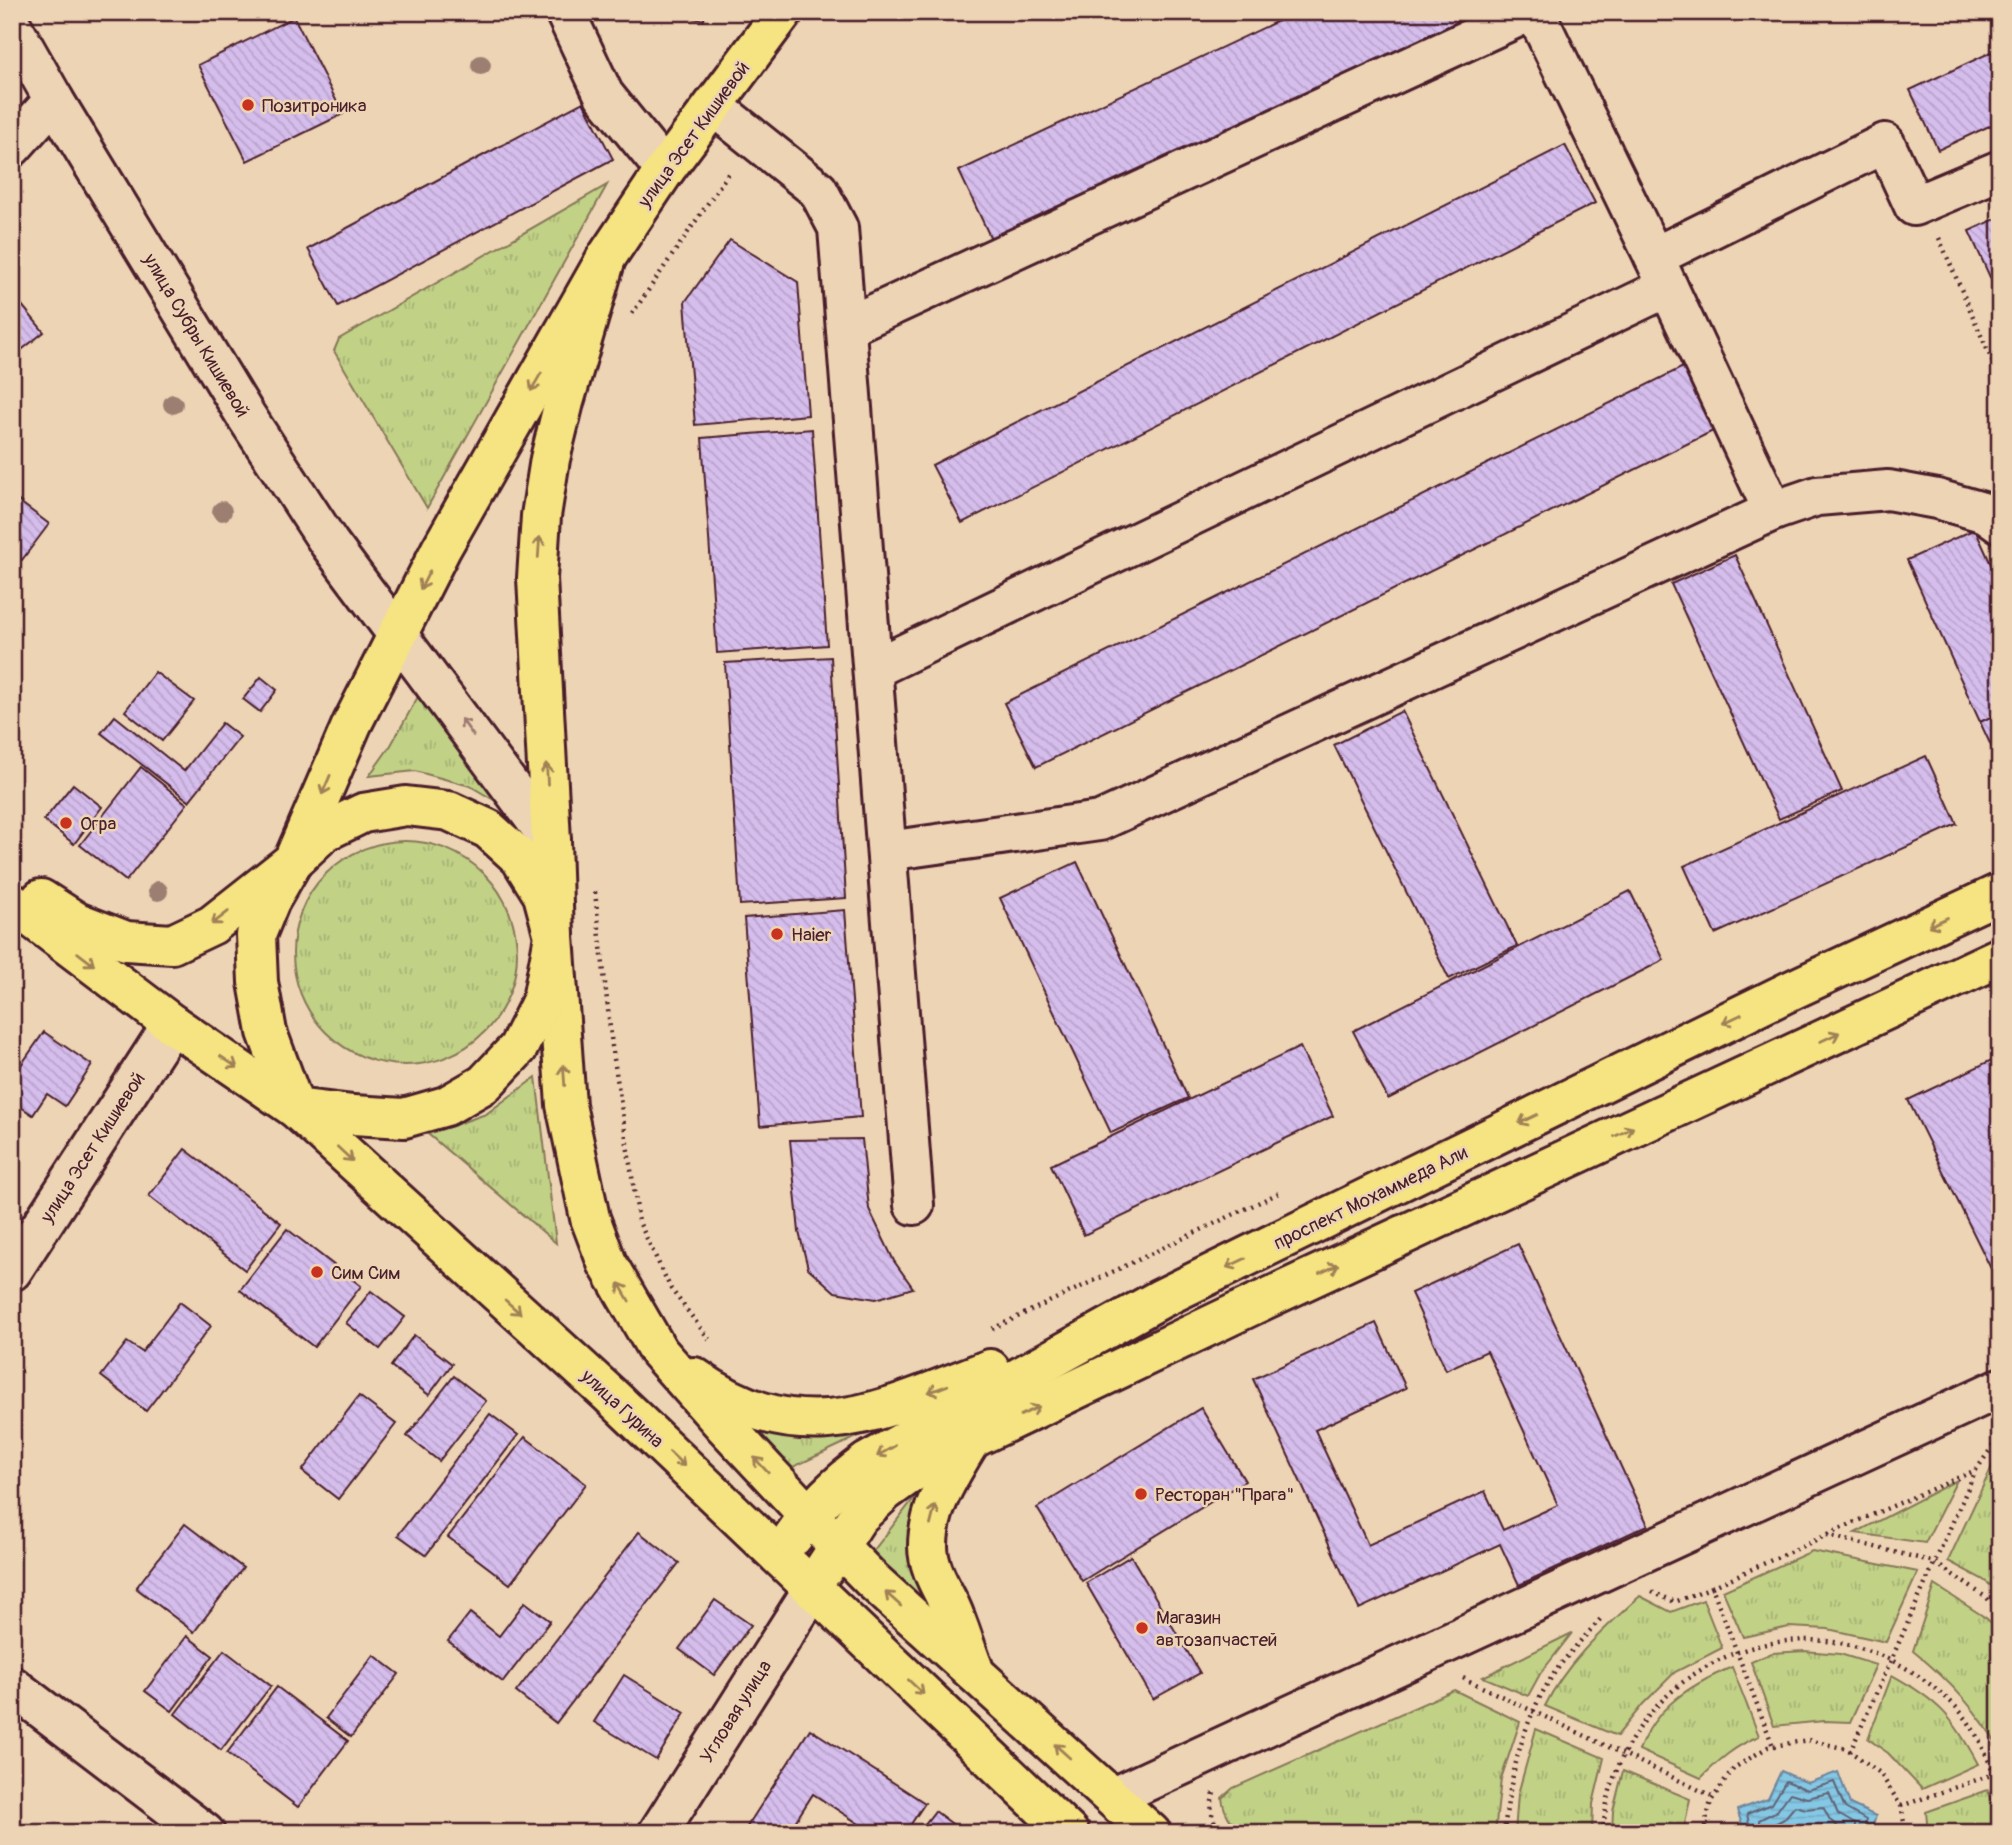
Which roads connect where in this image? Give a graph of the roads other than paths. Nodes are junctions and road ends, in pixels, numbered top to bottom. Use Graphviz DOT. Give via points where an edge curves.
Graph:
graph roads {
  1 [pos="565,12"];
  2 [pos="783,12"];
  3 [pos="1529,12"];
  4 [pos="1535,12"];
  5 [pos="12,26"];
  6 [pos="54,100"];
  7 [pos="713,106"];
  8 [pos="12,147"];
  9 [pos="666,170"];
  10 [pos="2000,170"];
  11 [pos="606,258"];
  12 [pos="1661,272"];
  13 [pos="846,327"];
  14 [pos="1773,511"];
  15 [pos="2000,523"];
  16 [pos="398,634"];
  17 [pos="873,668"];
  18 [pos="551,841"];
  19 [pos="887,850"];
  20 [pos="293,861"];
  21 [pos="12,882"];
  22 [pos="2000,893"];
  23 [pos="12,903"];
  24 [pos="554,936"];
  25 [pos="2000,957"];
  26 [pos="173,1024"];
  27 [pos="295,1108"];
  28 [pos="914,1205"];
  29 [pos="12,1271"];
  30 [pos="1160,1298"];
  31 [pos="658,1351"];
  32 [pos="2000,1388"];
  33 [pos="972,1438"];
  34 [pos="808,1515"];
  35 [pos="838,1547"];
  36 [pos="780,1557"];
  37 [pos="813,1589"];
  38 [pos="975,1672"];
  39 [pos="12,1686"];
  40 [pos="1113,1797"];
  41 [pos="1061,1825"];
  42 [pos="205,1833"];
  43 [pos="658,1833"];
  44 [pos="1151,1833"];
  1 -- 9 [label="street" via="604,95"];
  2 -- 7 [label="main road, улица Эсет Кишиевой"];
  3 -- 13 [label="street"];
  4 -- 12 [label="street"];
  5 -- 6 [label="street, улица Субры Кишиевой"];
  6 -- 8 [label="street"];
  6 -- 16 [label="street, улица Субры Кишиевой" via="244,413 329,543"];
  7 -- 9 [label="main road, улица Эсет Кишиевой"];
  7 -- 13 [label="street" via="818,190 838,228"];
  9 -- 11 [label="main road, улица Эсет Кишиевой"];
  10 -- 12 [label="street" via="1914,206 1885,143"];
  11 -- 16 [label="main road, one-way" via="441,549"];
  18 -- 11 [label="main road, one-way" via="537,578 541,516 564,402"];
  12 -- 14 [label="street"];
  12 -- 17 [label="street"];
  13 -- 17 [label="street"];
  14 -- 15 [label="street" via="1817,496 1888,490 1986,513"];
  14 -- 19 [label="street" via="1100,821"];
  18 -- 16 [label="street, улица Субры Кишиевой, one-way"];
  16 -- 20 [label="main road, one-way" via="352,724"];
  17 -- 19 [label="street"];
  18 -- 24 [label="main road"];
  19 -- 28 [label="street"];
  20 -- 21 [label="main road, one-way" via="212,925 172,944 126,941 77,922"];
  20 -- 24 [label="main road" via="324,832 363,813 406,806 449,811 488,830 520,858 543,895"];
  20 -- 27 [label="main road" via="256,935 267,1032"];
  22 -- 30 [label="main road, проспект Мохаммеда Али, one-way"];
  23 -- 26 [label="main road, улица Гурина, one-way"];
  24 -- 27 [label="main road" via="542,1000 518,1048 484,1084 446,1106 404,1118"];
  31 -- 24 [label="main road, one-way" via="607,1263 590,1218 566,1105"];
  33 -- 25 [label="main road, one-way"];
  26 -- 27 [label="main road, улица Гурина, one-way"];
  26 -- 29 [label="street, улица Эсет Кишиевой"];
  27 -- 36 [label="main road, улица Гурина, one-way"];
  30 -- 31 [label="main road, one-way" via="999,1366 849,1418 815,1421 750,1408 710,1388"];
  30 -- 34 [label="main road, проспект Мохаммеда Али, one-way" via="867,1462 837,1484"];
  34 -- 31 [label="main road, one-way"];
  32 -- 40 [label="street"];
  33 -- 35 [label="main road" via="932,1458 886,1491 858,1517"];
  38 -- 33 [label="main road, one-way" via="936,1581 928,1548 941,1490"];
  34 -- 35 [label="main road"];
  34 -- 36 [label="main road, проспект Мохаммеда Али"];
  35 -- 37 [label="main road"];
  38 -- 35 [label="main road, one-way"];
  36 -- 37 [label="main road, улица Гурина"];
  37 -- 41 [label="main road, улица Гурина, one-way"];
  37 -- 43 [label="street, Угловая улица"];
  40 -- 38 [label="main road, one-way"];
  39 -- 42 [label="street"];
  40 -- 44 [label="main road"];
}
